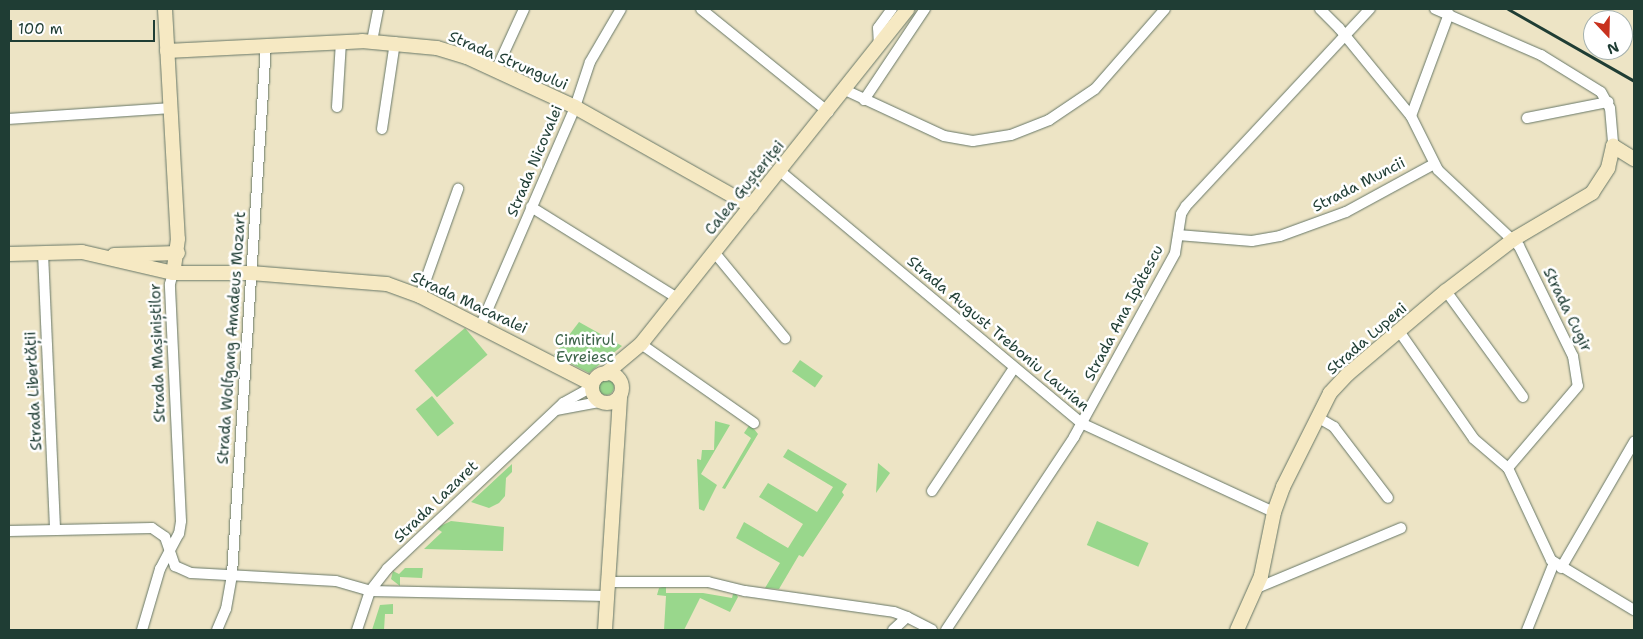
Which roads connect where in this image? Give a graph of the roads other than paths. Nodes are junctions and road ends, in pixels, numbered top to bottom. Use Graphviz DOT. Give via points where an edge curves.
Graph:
graph roads {
  1 [pos="165,9"];
  2 [pos="378,9"];
  3 [pos="524,9"];
  4 [pos="621,9"];
  5 [pos="701,9"];
  6 [pos="892,9"];
  7 [pos="907,9"];
  8 [pos="925,9"];
  9 [pos="1165,9"];
  10 [pos="1320,9"];
  11 [pos="1370,9"];
  12 [pos="1435,9"];
  13 [pos="1449,14"];
  14 [pos="1345,35"];
  15 [pos="372,41"];
  16 [pos="341,42"];
  17 [pos="394,42"];
  18 [pos="266,45"];
  19 [pos="879,46"];
  20 [pos="167,51"];
  21 [pos="496,70"];
  22 [pos="845,90"];
  23 [pos="864,100"];
  24 [pos="1608,102"];
  25 [pos="575,107"];
  26 [pos="171,108"];
  27 [pos="337,108"];
  28 [pos="828,112"];
  29 [pos="1411,116"];
  30 [pos="1527,118"];
  31 [pos="9,119"];
  32 [pos="382,129"];
  33 [pos="1612,146"];
  34 [pos="1634,159"];
  35 [pos="1434,164"];
  36 [pos="780,171"];
  37 [pos="458,189"];
  38 [pos="751,206"];
  39 [pos="531,207"];
  40 [pos="1178,235"];
  41 [pos="1514,239"];
  42 [pos="714,252"];
  43 [pos="43,253"];
  44 [pos="178,253"];
  45 [pos="9,254"];
  46 [pos="104,256"];
  47 [pos="173,273"];
  48 [pos="251,273"];
  49 [pos="1446,291"];
  50 [pos="420,296"];
  51 [pos="677,298"];
  52 [pos="480,326"];
  53 [pos="1399,331"];
  54 [pos="785,338"];
  55 [pos="638,347"];
  56 [pos="1014,368"];
  57 [pos="605,374"];
  58 [pos="592,385"];
  59 [pos="620,389"];
  60 [pos="1523,397"];
  61 [pos="603,402"];
  62 [pos="556,410"];
  63 [pos="1317,417"];
  64 [pos="754,423"];
  65 [pos="1081,423"];
  66 [pos="616,428"];
  67 [pos="1634,442"];
  68 [pos="1508,468"];
  69 [pos="932,491"];
  70 [pos="1388,498"];
  71 [pos="1274,512"];
  72 [pos="55,528"];
  73 [pos="1402,528"];
  74 [pos="9,531"];
  75 [pos="170,550"];
  76 [pos="1558,566"];
  77 [pos="232,574"];
  78 [pos="608,582"];
  79 [pos="1257,588"];
  80 [pos="370,591"];
  81 [pos="607,596"];
  82 [pos="1634,610"];
  83 [pos="907,617"];
  84 [pos="142,630"];
  85 [pos="217,630"];
  86 [pos="357,630"];
  87 [pos="604,630"];
  88 [pos="894,630"];
  89 [pos="932,630"];
  90 [pos="946,630"];
  91 [pos="1237,630"];
  92 [pos="1527,630"];
  1 -- 20 [label="street, Strada Mașiniștilor"];
  2 -- 15 [label="street"];
  3 -- 21 [label="street"];
  4 -- 25 [label="street, Strada Nicovalei" via="590,62"];
  5 -- 28 [label="street"];
  6 -- 19 [label="street" via="878,28"];
  7 -- 19 [label="street, Calea Gușteriței"];
  8 -- 23 [label="street"];
  9 -- 23 [label="street" via="1095,89 1049,120 1011,135 987,140 957,139"];
  10 -- 14 [label="street"];
  11 -- 14 [label="street, Strada Ana Ipătescu"];
  12 -- 13 [label="street"];
  13 -- 24 [label="street" via="1541,55 1601,92"];
  13 -- 29 [label="street"];
  14 -- 29 [label="street"];
  14 -- 40 [label="street, Strada Ana Ipătescu" via="1186,206 1181,214"];
  15 -- 16 [label="street, Strada Strungului"];
  15 -- 17 [label="street, Strada Strungului"];
  16 -- 18 [label="street, Strada Strungului"];
  16 -- 27 [label="street"];
  17 -- 21 [label="street, Strada Strungului" via="453,52"];
  17 -- 32 [label="street"];
  18 -- 20 [label="street, Strada Strungului"];
  18 -- 48 [label="street, Strada Wolfgang Amadeus Mozart"];
  19 -- 22 [label="street, Calea Gușteriței"];
  20 -- 26 [label="street, Strada Mașiniștilor"];
  21 -- 25 [label="street, Strada Strungului"];
  22 -- 23 [label="street"];
  22 -- 28 [label="street, Calea Gușteriței"];
  24 -- 30 [label="street"];
  24 -- 33 [label="street"];
  25 -- 38 [label="street, Strada Strungului"];
  25 -- 39 [label="street, Strada Nicovalei"];
  26 -- 31 [label="street"];
  26 -- 44 [label="street, Strada Mașiniștilor"];
  28 -- 36 [label="street, Calea Gușteriței"];
  29 -- 35 [label="street"];
  33 -- 34 [label="street"];
  33 -- 41 [label="street, Strada Lupeni" via="1608,168 1592,193"];
  35 -- 40 [label="street, Strada Muncii" via="1346,212 1280,236 1252,241"];
  35 -- 41 [label="street"];
  36 -- 38 [label="street, Calea Gușteriței"];
  36 -- 56 [label="street, Strada August Treboniu Laurian"];
  37 -- 50 [label="street"];
  38 -- 42 [label="street, Calea Gușteriței"];
  39 -- 51 [label="street"];
  39 -- 52 [label="street, Strada Nicovalei"];
  40 -- 65 [label="street, Strada Ana Ipătescu" via="1175,253"];
  41 -- 49 [label="street, Strada Lupeni"];
  41 -- 68 [label="street, Strada Cugir" via="1573,356 1578,376 1574,394"];
  42 -- 51 [label="street, Calea Gușteriței"];
  42 -- 54 [label="street"];
  43 -- 45 [label="street"];
  43 -- 46 [label="street" via="82,252"];
  43 -- 72 [label="street, Strada Libertății"];
  44 -- 46 [label="street"];
  44 -- 47 [label="street, Strada Mașiniștilor"];
  46 -- 47 [label="street, Strada Macaralei"];
  47 -- 48 [label="street, Strada Macaralei"];
  47 -- 75 [label="street, Strada Mașiniștilor" via="170,284 181,521"];
  48 -- 50 [label="street, Strada Macaralei" via="371,281"];
  48 -- 77 [label="street, Strada Wolfgang Amadeus Mozart"];
  49 -- 53 [label="street, Strada Lupeni"];
  49 -- 60 [label="street"];
  50 -- 52 [label="street, Strada Macaralei"];
  51 -- 55 [label="street, Calea Gușteriței"];
  52 -- 58 [label="street, Strada Macaralei"];
  53 -- 63 [label="street, Strada Lupeni" via="1338,384"];
  53 -- 68 [label="street" via="1474,438"];
  55 -- 57 [label="street, Calea Gușteriței"];
  55 -- 59 [label="street, Calea Gușteriței"];
  55 -- 64 [label="street"];
  56 -- 65 [label="street, Strada August Treboniu Laurian"];
  56 -- 69 [label="street"];
  57 -- 58 [label="street, Calea Gușteriței"];
  57 -- 59 [label="street" via="614,375"];
  58 -- 61 [label="street, Calea Gușteriței"];
  58 -- 62 [label="street, Strada Lazaret"];
  59 -- 61 [label="street"];
  59 -- 66 [label="street, Calea Gușteriței"];
  61 -- 62 [label="street"];
  61 -- 66 [label="street, Calea Gușteriței"];
  62 -- 80 [label="street, Strada Lazaret" via="388,569"];
  63 -- 70 [label="street" via="1334,427"];
  63 -- 71 [label="street, Strada Lupeni"];
  65 -- 71 [label="street, Strada August Treboniu Laurian"];
  65 -- 90 [label="street, Strada Ana Ipătescu"];
  66 -- 78 [label="street, Calea Gușteriței"];
  67 -- 76 [label="street"];
  68 -- 76 [label="street" via="1544,549"];
  71 -- 79 [label="street, Strada Lupeni"];
  72 -- 74 [label="street"];
  72 -- 75 [label="street" via="147,527 161,532"];
  73 -- 79 [label="street"];
  75 -- 77 [label="street" via="175,566 182,571"];
  75 -- 84 [label="street, Strada Mașiniștilor" via="160,569"];
  76 -- 82 [label="street"];
  76 -- 92 [label="street"];
  77 -- 80 [label="street" via="336,581"];
  77 -- 85 [label="street, Strada Wolfgang Amadeus Mozart" via="227,603"];
  78 -- 81 [label="street, Calea Gușteriței"];
  78 -- 83 [label="street" via="708,582 745,591 894,612"];
  79 -- 91 [label="street, Strada Lupeni"];
  80 -- 81 [label="street"];
  80 -- 86 [label="street, Strada Lazaret"];
  81 -- 87 [label="street, Calea Gușteriței"];
  83 -- 88 [label="street"];
  83 -- 89 [label="street"];
}
